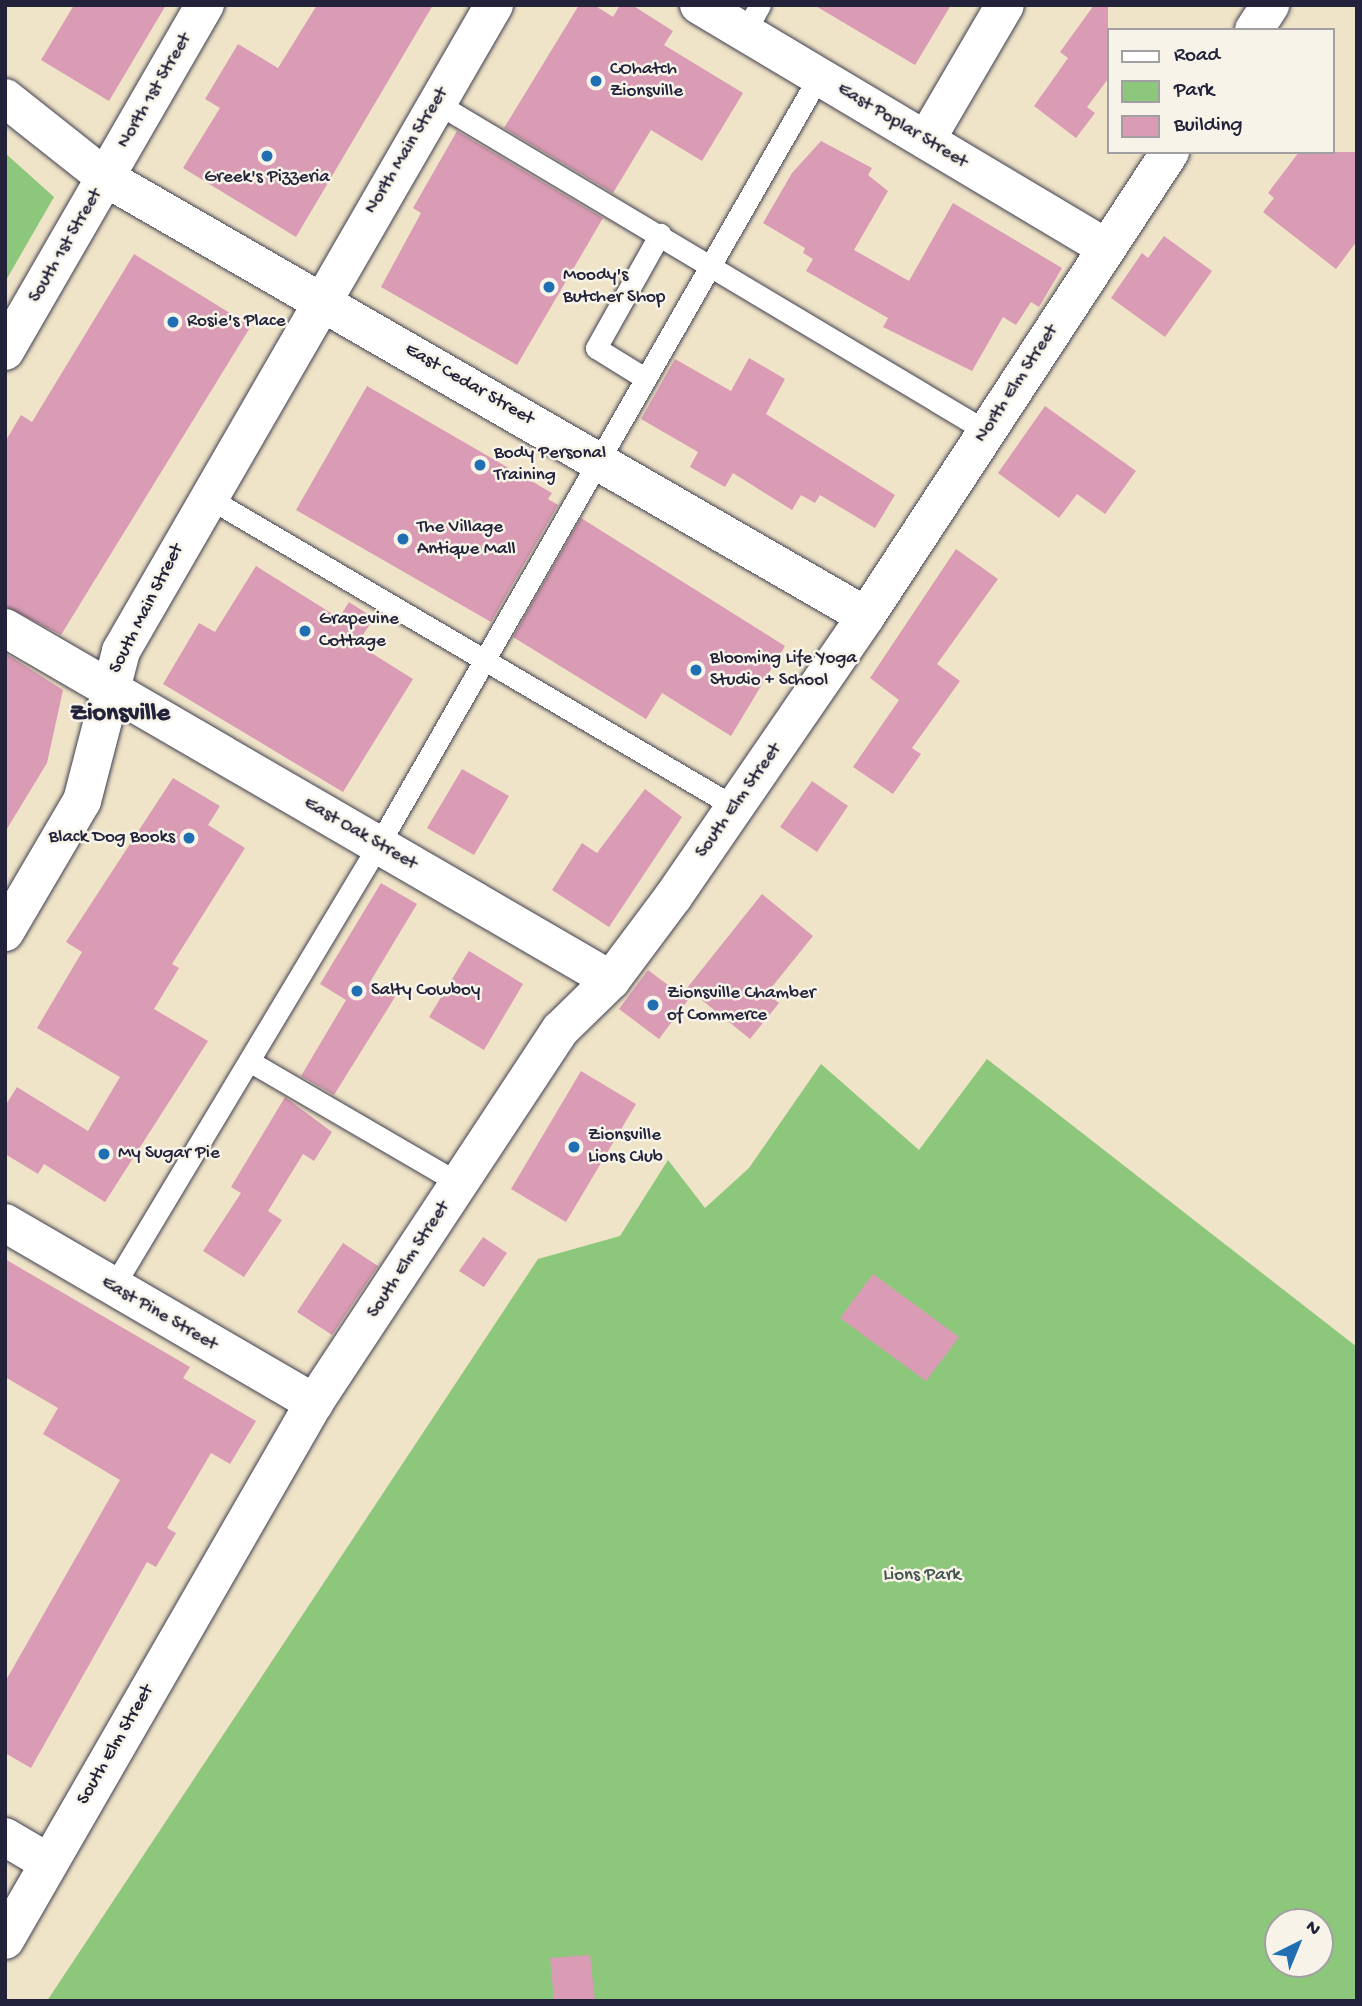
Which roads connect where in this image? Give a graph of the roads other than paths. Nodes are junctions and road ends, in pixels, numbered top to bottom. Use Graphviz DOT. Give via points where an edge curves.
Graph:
graph roads {
  1 [pos="205,5"];
  2 [pos="494,5"];
  3 [pos="699,5"];
  4 [pos="1005,5"];
  5 [pos="1270,5"];
  6 [pos="752,19"];
  7 [pos="1255,28"];
  8 [pos="819,76"];
  9 [pos="5,98"];
  10 [pos="435,103"];
  11 [pos="926,140"];
  12 [pos="1169,154"];
  13 [pos="106,178"];
  14 [pos="660,234"];
  15 [pos="1105,247"];
  16 [pos="711,266"];
  17 [pos="320,298"];
  18 [pos="5,351"];
  19 [pos="643,377"];
  20 [pos="986,430"];
  21 [pos="596,459"];
  22 [pos="207,497"];
  23 [pos="866,616"];
  24 [pos="5,628"];
  25 [pos="481,659"];
  26 [pos="108,687"];
  27 [pos="735,807"];
  28 [pos="379,845"];
  29 [pos="5,932"];
  30 [pos="611,980"];
  31 [pos="249,1061"];
  32 [pos="459,1183"];
  33 [pos="5,1223"];
  34 [pos="113,1287"];
  35 [pos="314,1403"];
  36 [pos="5,1837"];
  37 [pos="49,1863"];
  38 [pos="5,1940"];
  1 -- 13 [label="street, North 1st Street"];
  2 -- 10 [label="street, North Main Street"];
  3 -- 6 [label="street, East Poplar Street"];
  4 -- 11 [label="street"];
  5 -- 7 [label="street"];
  6 -- 8 [label="street, East Poplar Street"];
  8 -- 11 [label="street, East Poplar Street"];
  8 -- 16 [label="lane"];
  9 -- 13 [label="street, East Cedar Street"];
  10 -- 14 [label="lane"];
  10 -- 17 [label="street, North Main Street"];
  11 -- 15 [label="street, East Poplar Street"];
  12 -- 15 [label="street, North Elm Street"];
  13 -- 17 [label="street, East Cedar Street"];
  13 -- 18 [label="street, South 1st Street"];
  14 -- 16 [label="lane"];
  14 -- 19 [label="lane" via="596,348"];
  15 -- 20 [label="street, North Elm Street"];
  16 -- 19 [label="lane"];
  16 -- 20 [label="lane"];
  17 -- 21 [label="street, East Cedar Street"];
  17 -- 22 [label="street, South Main Street"];
  19 -- 21 [label="lane"];
  20 -- 23 [label="street, North Elm Street"];
  21 -- 23 [label="street, East Cedar Street"];
  21 -- 25 [label="lane"];
  22 -- 25 [label="lane"];
  22 -- 26 [label="street, South Main Street"];
  23 -- 27 [label="street, South Elm Street"];
  24 -- 26 [label="street, East Oak Street"];
  25 -- 27 [label="lane"];
  25 -- 28 [label="lane"];
  26 -- 28 [label="street, East Oak Street"];
  26 -- 29 [label="street, South Main Street" via="82,801"];
  27 -- 30 [label="street, South Elm Street"];
  28 -- 30 [label="street, East Oak Street"];
  28 -- 31 [label="lane"];
  30 -- 32 [label="street, South Elm Street" via="560,1030"];
  31 -- 32 [label="lane"];
  31 -- 34 [label="lane"];
  32 -- 35 [label="street, South Elm Street"];
  33 -- 34 [label="street, East Pine Street"];
  34 -- 35 [label="street, East Pine Street"];
  35 -- 37 [label="street, South Elm Street"];
  36 -- 37 [label="street"];
  37 -- 38 [label="street, South Elm Street"];
}
